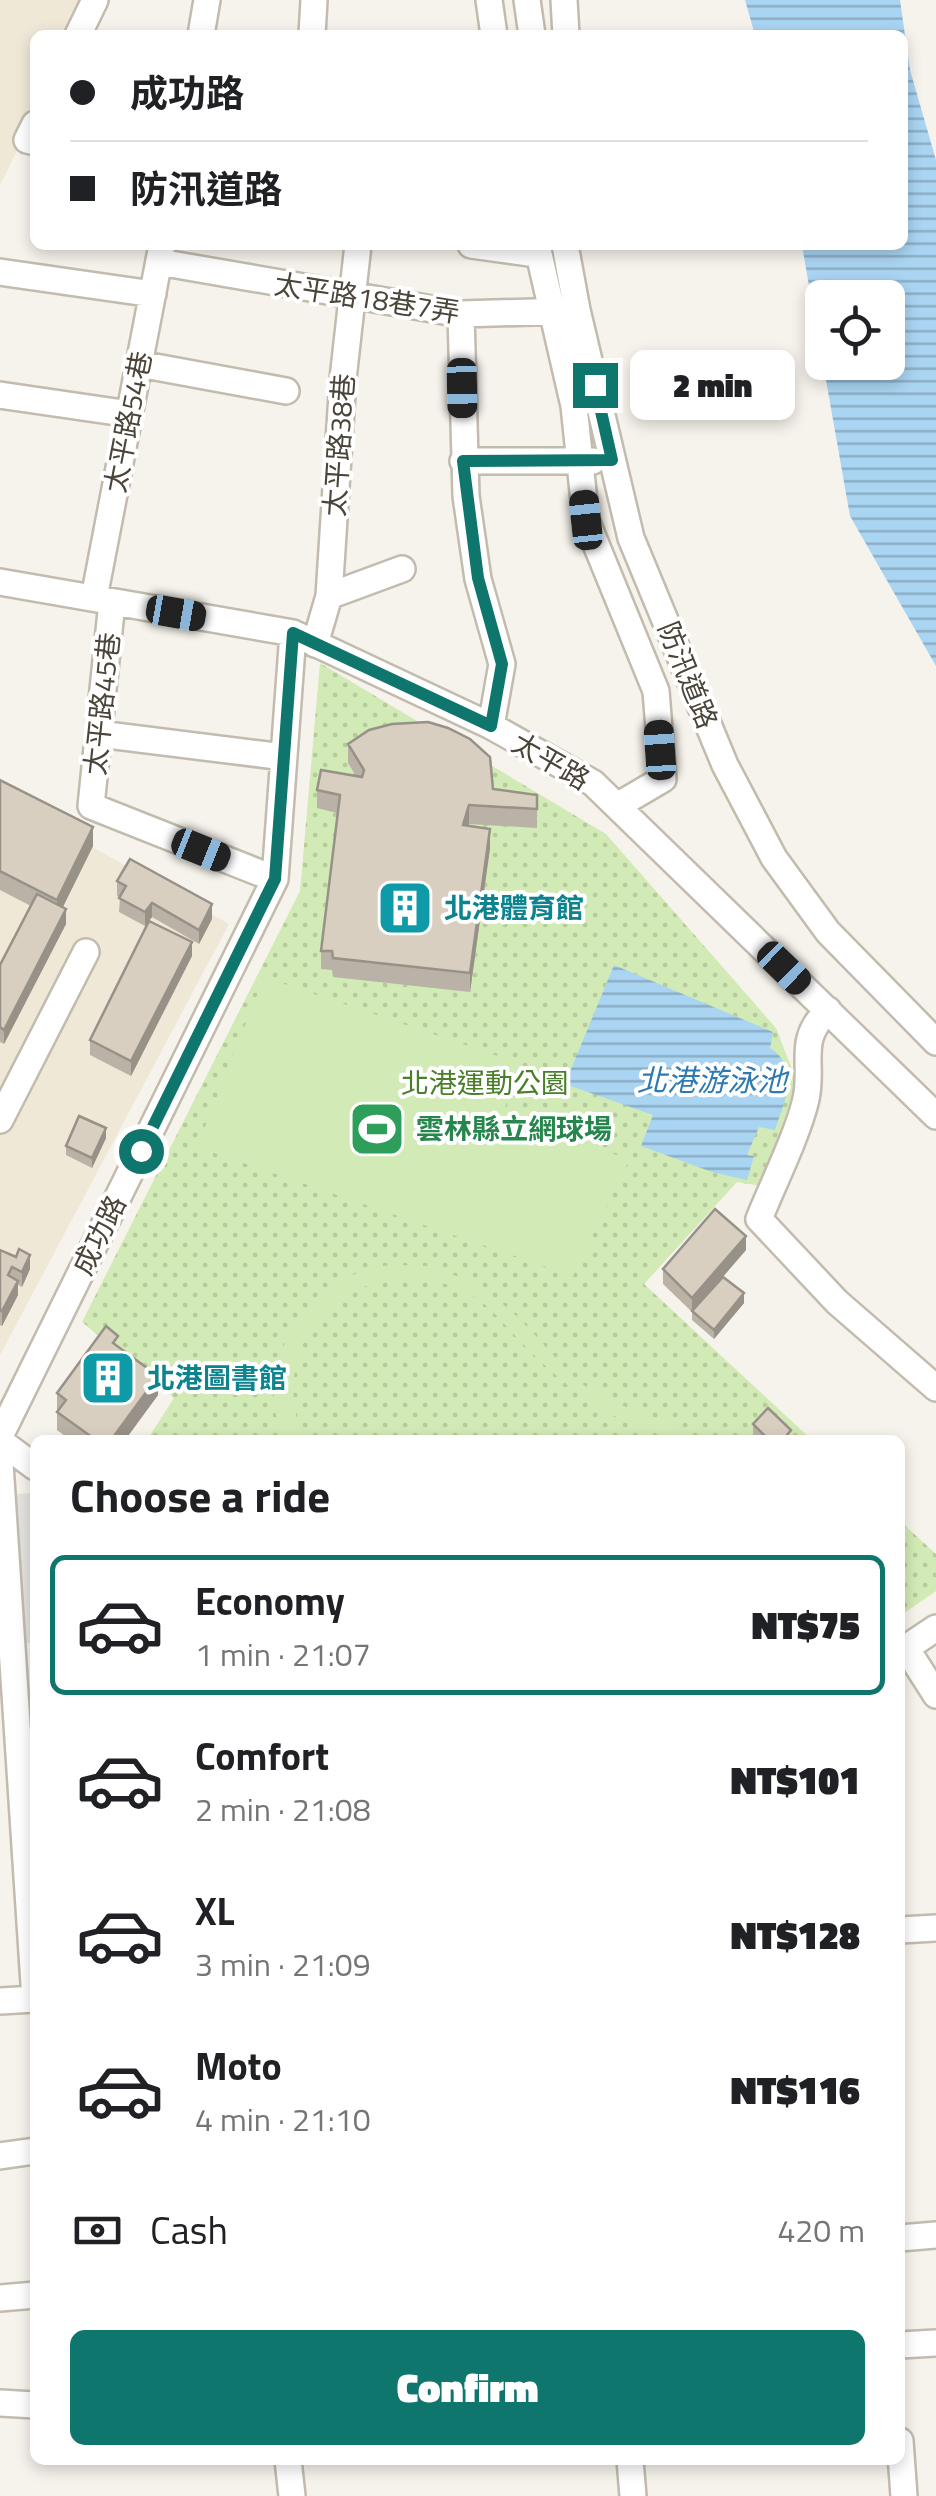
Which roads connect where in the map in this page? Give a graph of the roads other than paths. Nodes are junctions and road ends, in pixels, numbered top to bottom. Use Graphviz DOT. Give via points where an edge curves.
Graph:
graph roads {
  1 [pos="94,0"];
  2 [pos="207,0"];
  3 [pos="314,0"];
  4 [pos="489,0"];
  5 [pos="527,0"];
  6 [pos="564,0"];
  7 [pos="80,30"];
  8 [pos="202,30"];
  9 [pos="312,30"];
  10 [pos="493,30"];
  11 [pos="531,30"];
  12 [pos="566,30"];
  13 [pos="358,250"];
  14 [pos="531,250"];
  15 [pos="565,250"];
  16 [pos="161,254"];
  17 [pos="0,272"];
  18 [pos="153,294"];
  19 [pos="353,298"];
  20 [pos="564,311"];
  21 [pos="461,314"];
  22 [pos="140,364"];
  23 [pos="286,391"];
  24 [pos="0,395"];
  25 [pos="130,414"];
  26 [pos="612,460"];
  27 [pos="463,461"];
  28 [pos="580,461"];
  29 [pos="402,570"];
  30 [pos="0,582"];
  31 [pos="328,596"];
  32 [pos="103,600"];
  33 [pos="304,638"];
  34 [pos="491,726"];
  35 [pos="99,734"];
  36 [pos="284,757"];
  37 [pos="618,806"];
  38 [pos="275,879"];
  39 [pos="86,952"];
  40 [pos="828,1010"];
  41 [pos="936,1042"];
  42 [pos="936,1116"];
  43 [pos="0,1120"];
  44 [pos="936,1388"];
  45 [pos="0,1438"];
  46 [pos="30,1463"];
  47 [pos="0,1464"];
  48 [pos="936,1628"];
  49 [pos="24,1647"];
  50 [pos="905,1649"];
  51 [pos="905,1653"];
  52 [pos="936,1694"];
  53 [pos="30,1839"];
  54 [pos="936,1928"];
  55 [pos="905,1930"];
  56 [pos="30,1999"];
  57 [pos="0,2001"];
  58 [pos="30,2152"];
  59 [pos="0,2156"];
  60 [pos="936,2236"];
  61 [pos="905,2238"];
  62 [pos="30,2295"];
  63 [pos="0,2298"];
  64 [pos="936,2343"];
  65 [pos="905,2346"];
  66 [pos="0,2402"];
  67 [pos="30,2405"];
  68 [pos="289,2465"];
  69 [pos="631,2465"];
  70 [pos="902,2465"];
  71 [pos="292,2496"];
  72 [pos="634,2496"];
  73 [pos="904,2496"];
  1 -- 7 [label="street"];
  2 -- 8 [label="street"];
  3 -- 9 [label="street"];
  4 -- 10 [label="street"];
  5 -- 11 [label="street"];
  6 -- 12 [label="street"];
  13 -- 19 [label="street, 太平路38巷"];
  14 -- 20 [label="street" via="539,254"];
  15 -- 20 [label="street, 防汛道路"];
  16 -- 18 [label="street, 太平路54巷"];
  16 -- 19 [label="street, 太平路18巷7弄"];
  17 -- 18 [label="street"];
  18 -- 22 [label="street, 太平路54巷"];
  19 -- 21 [label="street, 太平路18巷7弄"];
  19 -- 31 [label="street, 太平路38巷"];
  20 -- 21 [label="street, 太平路18巷7弄"];
  20 -- 26 [label="street, 防汛道路"];
  20 -- 28 [label="street"];
  21 -- 27 [label="street"];
  22 -- 23 [label="street"];
  22 -- 25 [label="street, 太平路54巷"];
  24 -- 25 [label="street"];
  25 -- 32 [label="street, 太平路54巷"];
  26 -- 28 [label="street"];
  26 -- 41 [label="street, 防汛道路" via="638,556 725,765 774,858 828,932"];
  27 -- 28 [label="street"];
  27 -- 34 [label="street" via="478,578 502,664"];
  28 -- 37 [label="street" via="586,520 656,691 663,779"];
  29 -- 31 [label="street"];
  30 -- 32 [label="street, 太平路"];
  31 -- 33 [label="street, 太平路38巷"];
  32 -- 33 [label="street, 太平路"];
  32 -- 35 [label="street, 太平路45巷"];
  33 -- 34 [label="street, 太平路"];
  33 -- 36 [label="street, 成功路"];
  34 -- 37 [label="street, 太平路" via="593,783"];
  35 -- 36 [label="street"];
  35 -- 38 [label="street, 太平路45巷" via="91,806"];
  36 -- 38 [label="street, 成功路"];
  37 -- 40 [label="street, 太平路"];
  38 -- 45 [label="street, 成功路"];
  39 -- 43 [label="street"];
  40 -- 42 [label="street, 太平路"];
  40 -- 44 [label="street" via="807,1045 806,1098 760,1219 836,1302"];
  45 -- 46 [label="street"];
  47 -- 49 [label="street"];
  48 -- 50 [label="street"];
  49 -- 53 [label="street"];
  51 -- 52 [label="street"];
  54 -- 55 [label="street"];
  56 -- 57 [label="street"];
  58 -- 59 [label="street"];
  60 -- 61 [label="street"];
  62 -- 63 [label="street"];
  64 -- 65 [label="street"];
  66 -- 67 [label="street"];
  68 -- 71 [label="street"];
  69 -- 72 [label="street"];
  70 -- 73 [label="street"];
}
